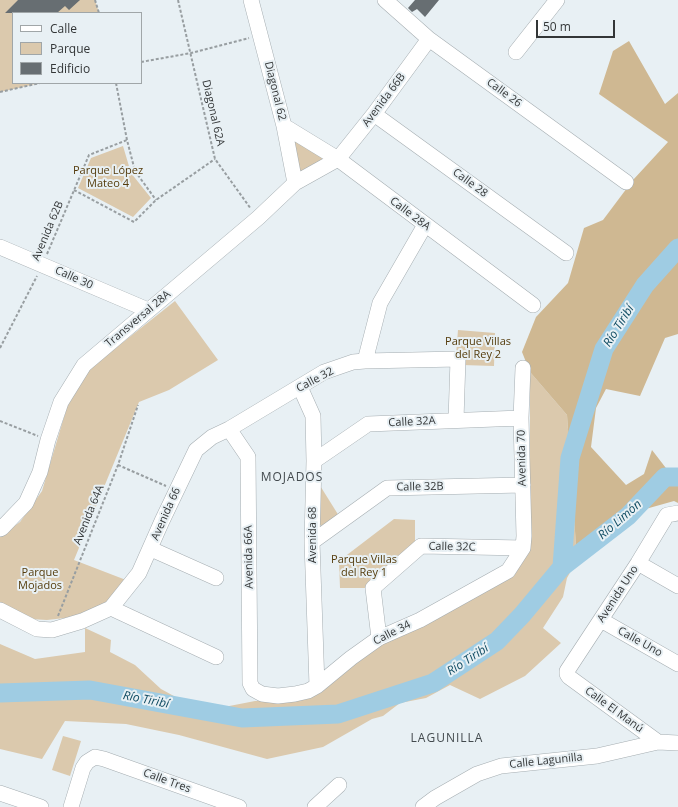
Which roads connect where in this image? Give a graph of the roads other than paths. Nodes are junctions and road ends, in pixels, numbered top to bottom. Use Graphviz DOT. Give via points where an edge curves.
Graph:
graph roads {
  1 [pos="251,0"];
  2 [pos="384,0"];
  3 [pos="557,0"];
  4 [pos="429,39"];
  5 [pos="516,52"];
  6 [pos="374,114"];
  7 [pos="284,126"];
  8 [pos="338,159"];
  9 [pos="626,182"];
  10 [pos="296,183"];
  11 [pos="425,225"];
  12 [pos="0,246"];
  13 [pos="566,253"];
  14 [pos="533,305"];
  15 [pos="148,310"];
  16 [pos="365,361"];
  17 [pos="523,368"];
  18 [pos="300,387"];
  19 [pos="521,418"];
  20 [pos="456,420"];
  21 [pos="229,429"];
  22 [pos="314,461"];
  23 [pos="523,485"];
  24 [pos="676,513"];
  25 [pos="1,529"];
  26 [pos="312,542"];
  27 [pos="151,548"];
  28 [pos="523,548"];
  29 [pos="638,563"];
  30 [pos="216,578"];
  31 [pos="678,586"];
  32 [pos="111,608"];
  33 [pos="0,610"];
  34 [pos="601,620"];
  35 [pos="379,638"];
  36 [pos="216,657"];
  37 [pos="678,664"];
  38 [pos="569,677"];
  39 [pos="317,686"];
  40 [pos="253,689"];
  41 [pos="658,742"];
  42 [pos="678,743"];
  43 [pos="339,785"];
  44 [pos="0,793"];
  45 [pos="41,807"];
  46 [pos="71,807"];
  47 [pos="239,807"];
  48 [pos="315,807"];
  49 [pos="423,807"];
  1 -- 7 [label="street, Diagonal 62"];
  2 -- 4 [label="street, Calle 26"];
  3 -- 5 [label="street"];
  4 -- 6 [label="street, Avenida 66B"];
  4 -- 9 [label="street, Calle 26"];
  6 -- 8 [label="street, Avenida 66B"];
  6 -- 13 [label="street, Calle 28"];
  7 -- 8 [label="street, Calle 28A"];
  7 -- 10 [label="street, Diagonal 62"];
  8 -- 10 [label="street, Transversal 28A"];
  8 -- 11 [label="street, Calle 28A"];
  10 -- 15 [label="street, Transversal 28A"];
  11 -- 14 [label="street, Calle 28A"];
  11 -- 16 [label="street" via="380,303"];
  12 -- 15 [label="street, Calle 30"];
  15 -- 25 [label="street, Transversal 28A" via="84,365 61,402 40,472 26,503"];
  16 -- 18 [label="street, Calle 32" via="353,362 324,372"];
  16 -- 20 [label="street, Calle 32" via="458,359"];
  17 -- 19 [label="street, Avenida 70"];
  18 -- 21 [label="street, Calle 32"];
  18 -- 22 [label="street, Avenida 68" via="313,416"];
  19 -- 20 [label="street, Calle 32A"];
  19 -- 23 [label="street, Avenida 70"];
  20 -- 22 [label="street, Calle 32A" via="368,424"];
  21 -- 27 [label="street, Avenida 66" via="212,437 196,450"];
  21 -- 40 [label="street, Avenida 66A" via="248,457 250,683"];
  22 -- 26 [label="street, Avenida 68"];
  23 -- 26 [label="street, Calle 32B" via="386,488"];
  23 -- 28 [label="street, Avenida 70"];
  24 -- 29 [label="street, Avenida Uno" via="667,515"];
  26 -- 39 [label="street, Avenida 68"];
  27 -- 30 [label="street"];
  27 -- 32 [label="street, Avenida 66" via="139,573"];
  28 -- 35 [label="street, Calle 34" via="508,571 420,620"];
  28 -- 35 [label="street, Calle 32C" via="421,546 373,588"];
  29 -- 31 [label="street"];
  29 -- 34 [label="street, Avenida Uno"];
  32 -- 33 [label="street" via="82,621 52,630 37,629"];
  32 -- 36 [label="street"];
  34 -- 37 [label="street, Calle Uno"];
  34 -- 38 [label="street, Avenida Uno" via="567,671"];
  35 -- 39 [label="street, Calle 34"];
  38 -- 41 [label="street, Calle El Manú"];
  39 -- 40 [label="street, Calle 34" via="295,694 278,696 262,694"];
  41 -- 42 [label="street, Calle Lagunilla"];
  41 -- 49 [label="street, Calle Lagunilla" via="597,756 500,766 477,774"];
  43 -- 48 [label="street"];
  44 -- 45 [label="street"];
  46 -- 47 [label="street, Calle Tres" via="83,768 95,757"];
}
